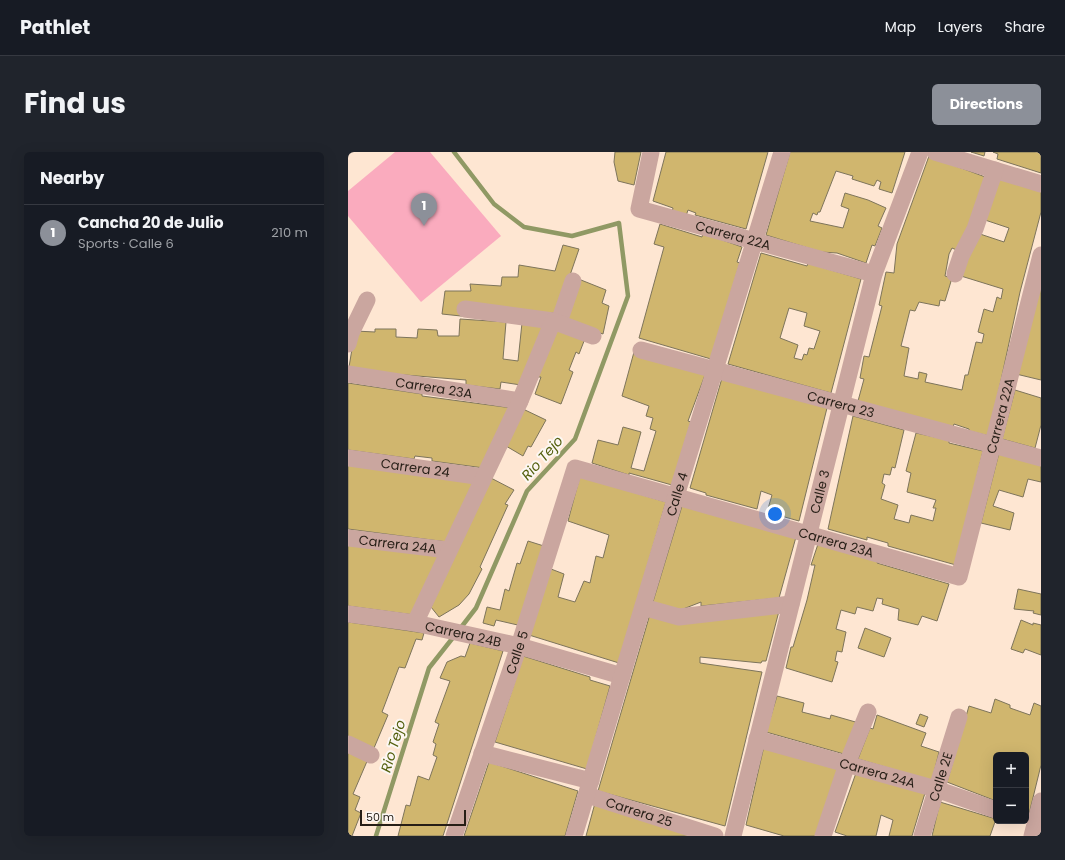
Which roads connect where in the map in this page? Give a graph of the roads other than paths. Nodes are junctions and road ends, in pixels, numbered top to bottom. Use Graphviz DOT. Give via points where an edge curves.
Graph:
graph roads {
  1 [pos="651,152"];
  2 [pos="782,152"];
  3 [pos="920,152"];
  4 [pos="935,152"];
  5 [pos="995,170"];
  6 [pos="1041,184"];
  7 [pos="755,242"];
  8 [pos="1040,264"];
  9 [pos="874,274"];
  10 [pos="955,274"];
  11 [pos="573,281"];
  12 [pos="366,300"];
  13 [pos="465,309"];
  14 [pos="556,322"];
  15 [pos="593,336"];
  16 [pos="348,344"];
  17 [pos="641,350"];
  18 [pos="716,369"];
  19 [pos="348,374"];
  20 [pos="520,401"];
  21 [pos="842,405"];
  22 [pos="993,446"];
  23 [pos="348,458"];
  24 [pos="1041,458"];
  25 [pos="575,468"];
  26 [pos="483,477"];
  27 [pos="676,496"];
  28 [pos="808,534"];
  29 [pos="348,538"];
  30 [pos="448,550"];
  31 [pos="959,577"];
  32 [pos="791,604"];
  33 [pos="643,607"];
  34 [pos="348,614"];
  35 [pos="415,623"];
  36 [pos="519,646"];
  37 [pos="622,676"];
  38 [pos="868,712"];
  39 [pos="959,717"];
  40 [pos="757,739"];
  41 [pos="348,744"];
  42 [pos="482,753"];
  43 [pos="371,755"];
  44 [pos="847,764"];
  45 [pos="589,788"];
  46 [pos="936,789"];
  47 [pos="1041,801"];
  48 [pos="993,809"];
  49 [pos="1033,826"];
  50 [pos="454,836"];
  51 [pos="574,836"];
  52 [pos="715,836"];
  53 [pos="733,836"];
  54 [pos="823,836"];
  55 [pos="922,836"];
  1 -- 7 [label="street, Carrera 22A" via="639,208"];
  2 -- 7 [label="street, Calle 4"];
  3 -- 9 [label="street, Calle 3"];
  4 -- 5 [label="street"];
  5 -- 6 [label="street"];
  5 -- 10 [label="street"];
  7 -- 9 [label="street, Carrera 22A"];
  7 -- 18 [label="street, Calle 4"];
  8 -- 22 [label="street, Carrera 22A"];
  9 -- 21 [label="street, Calle 3"];
  11 -- 14 [label="street"];
  12 -- 16 [label="street"];
  13 -- 14 [label="street"];
  14 -- 15 [label="street"];
  14 -- 20 [label="street"];
  17 -- 18 [label="street, Carrera 23"];
  18 -- 21 [label="street, Carrera 23"];
  18 -- 27 [label="street, Calle 4"];
  19 -- 20 [label="street, Carrera 23A"];
  20 -- 26 [label="street"];
  21 -- 22 [label="street, Carrera 23"];
  21 -- 28 [label="street, Calle 3"];
  22 -- 24 [label="street, Carrera 23"];
  22 -- 31 [label="street, Carrera 22A"];
  23 -- 26 [label="street, Carrera 24"];
  25 -- 27 [label="street, Carrera 23A"];
  25 -- 36 [label="street, Calle 5"];
  26 -- 30 [label="street"];
  27 -- 28 [label="street, Carrera 23A"];
  27 -- 33 [label="street, Calle 4"];
  28 -- 31 [label="street, Carrera 23A"];
  28 -- 32 [label="street, Calle 3"];
  29 -- 30 [label="street, Carrera 24A"];
  30 -- 35 [label="street"];
  32 -- 33 [label="street" via="679,617"];
  32 -- 40 [label="street, Calle 3"];
  33 -- 37 [label="street, Calle 4"];
  34 -- 35 [label="street, Carrera 24B"];
  35 -- 36 [label="street, Carrera 24B"];
  36 -- 37 [label="street, Carrera 24B"];
  36 -- 42 [label="street, Calle 5"];
  37 -- 45 [label="street, Calle 4"];
  38 -- 44 [label="street"];
  39 -- 46 [label="street, Calle 2E"];
  40 -- 44 [label="street, Carrera 24A"];
  40 -- 53 [label="street, Calle 3"];
  41 -- 43 [label="street"];
  42 -- 45 [label="street, Carrera 25"];
  42 -- 50 [label="street, Calle 5"];
  44 -- 46 [label="street, Carrera 24A"];
  44 -- 54 [label="street"];
  45 -- 51 [label="street, Calle 4"];
  45 -- 52 [label="street, Carrera 25"];
  46 -- 48 [label="street, Carrera 24A"];
  46 -- 55 [label="street, Calle 2E"];
  47 -- 49 [label="street"];
}
